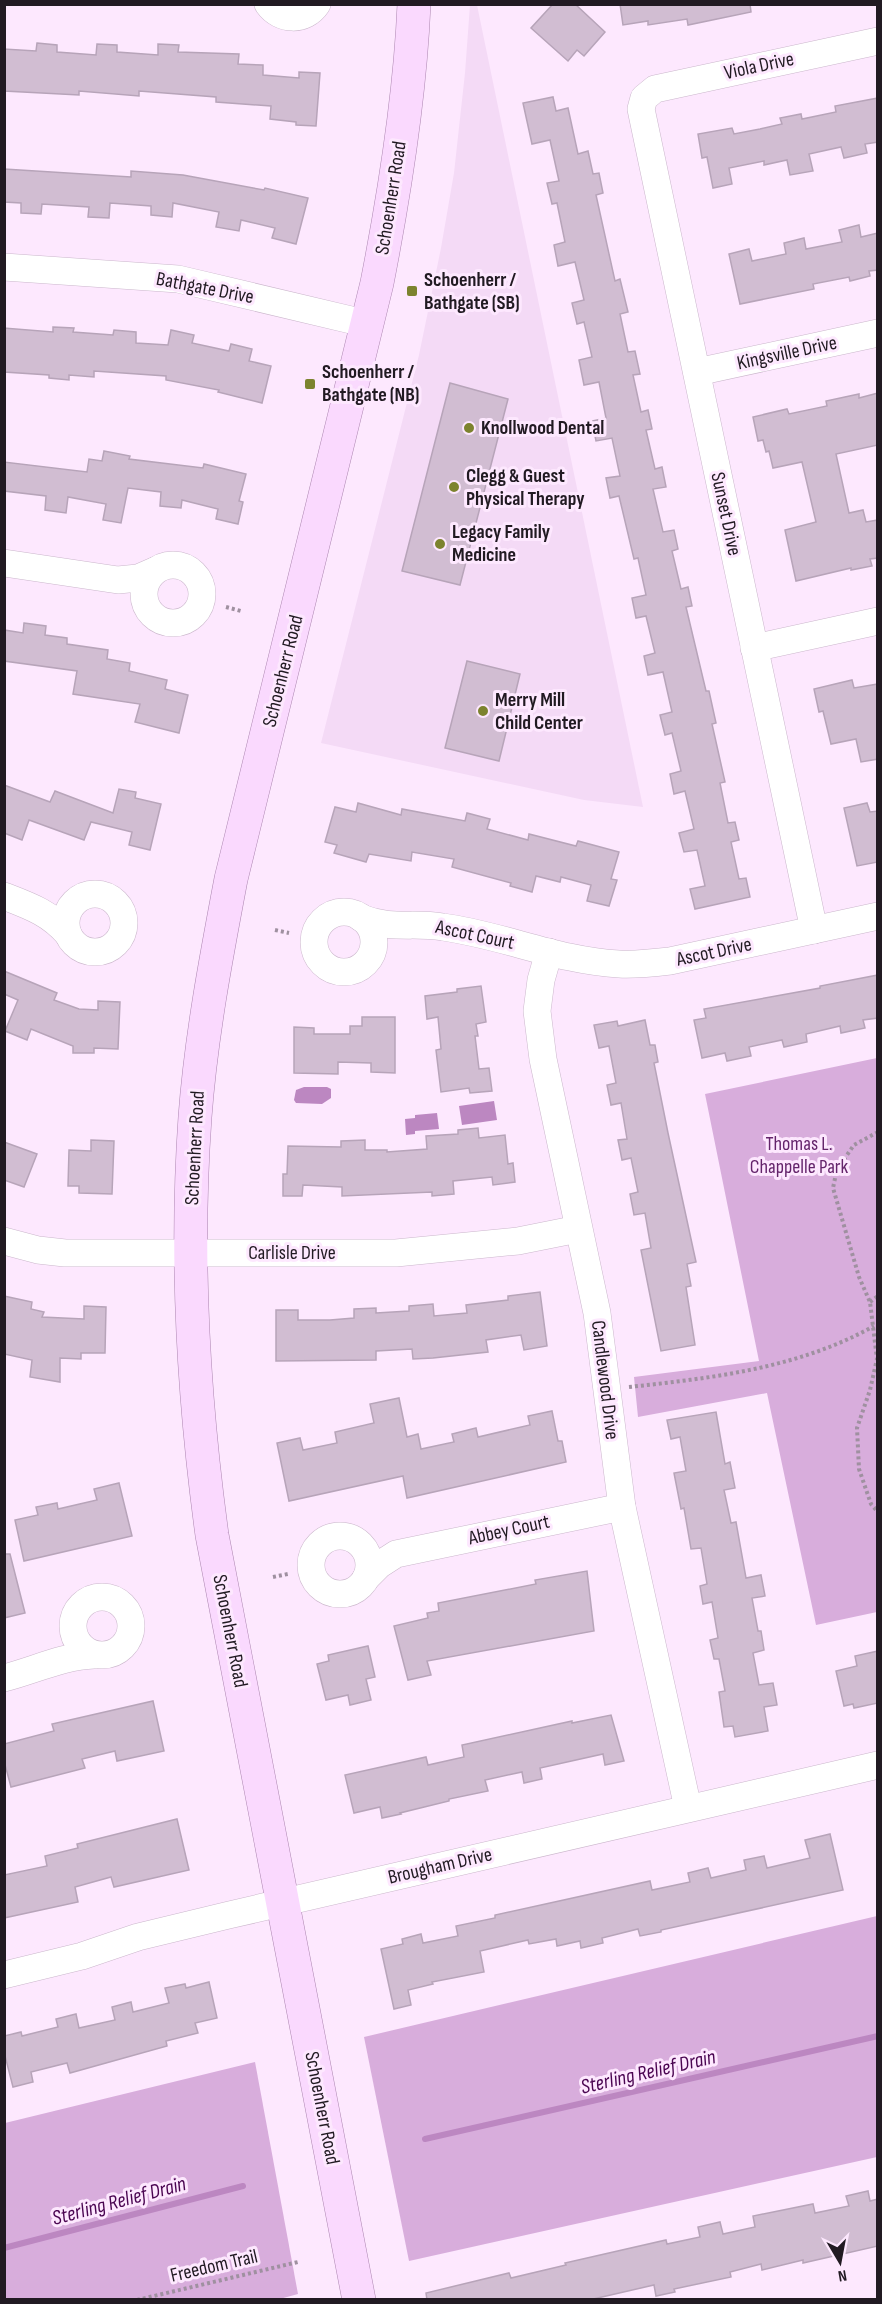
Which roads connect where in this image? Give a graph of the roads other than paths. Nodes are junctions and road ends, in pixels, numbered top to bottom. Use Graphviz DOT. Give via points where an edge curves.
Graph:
graph roads {
  1 [pos="268,4"];
  2 [pos="317,4"];
  3 [pos="414,4"];
  4 [pos="878,41"];
  5 [pos="644,98"];
  6 [pos="4,267"];
  7 [pos="368,324"];
  8 [pos="878,333"];
  9 [pos="697,372"];
  10 [pos="4,563"];
  11 [pos="154,571"];
  12 [pos="118,580"];
  13 [pos="146,605"];
  14 [pos="878,621"];
  15 [pos="754,648"];
  16 [pos="4,896"];
  17 [pos="77,901"];
  18 [pos="40,910"];
  19 [pos="878,916"];
  20 [pos="361,918"];
  21 [pos="399,927"];
  22 [pos="814,930"];
  23 [pos="68,934"];
  24 [pos="374,944"];
  25 [pos="549,952"];
  26 [pos="578,1229"];
  27 [pos="4,1241"];
  28 [pos="191,1252"];
  29 [pos="622,1507"];
  30 [pos="360,1544"];
  31 [pos="396,1554"];
  32 [pos="366,1578"];
  33 [pos="73,1627"];
  34 [pos="94,1654"];
  35 [pos="57,1661"];
  36 [pos="4,1678"];
  37 [pos="878,1765"];
  38 [pos="688,1808"];
  39 [pos="282,1903"];
  40 [pos="4,1975"];
  41 [pos="359,2300"];
  1 -- 2 [label="street" via="279,15 298,18"];
  3 -- 7 [label="main road, Schoenherr Road" via="408,87 390,216"];
  4 -- 5 [label="street, Viola Drive" via="663,87"];
  5 -- 9 [label="street, Sunset Drive" via="642,117"];
  6 -- 7 [label="street, Bathgate Drive" via="178,279"];
  7 -- 28 [label="main road, Schoenherr Road" via="231,879 215,964 195,1116"];
  8 -- 9 [label="street, Kingsville Drive"];
  9 -- 15 [label="street, Sunset Drive"];
  10 -- 12 [label="street"];
  11 -- 12 [label="street"];
  11 -- 13 [label="street" via="144,587"];
  11 -- 13 [label="street" via="163,566 183,566 199,579 202,599 193,616 176,623 158,619"];
  12 -- 13 [label="street"];
  14 -- 15 [label="street"];
  15 -- 22 [label="street, Sunset Drive"];
  16 -- 18 [label="street"];
  17 -- 18 [label="street"];
  17 -- 23 [label="street" via="67,916"];
  17 -- 23 [label="street" via="96,894 106,896 121,908 125,928 115,946 98,953 80,949"];
  18 -- 23 [label="street"];
  19 -- 22 [label="street, Ascot Drive"];
  20 -- 21 [label="street, Ascot Court"];
  20 -- 24 [label="street" via="369,926"];
  20 -- 24 [label="street, Ascot Court" via="342,913 323,920 314,938 318,958 332,970 351,972 367,961"];
  21 -- 24 [label="street, Ascot Court"];
  21 -- 25 [label="street, Ascot Court" via="443,927"];
  22 -- 25 [label="street, Ascot Drive" via="670,961 635,964 598,962"];
  25 -- 26 [label="street, Candlewood Drive" via="537,1011"];
  26 -- 28 [label="street, Carlisle Drive" via="508,1242 396,1253"];
  26 -- 29 [label="street, Candlewood Drive" via="597,1313"];
  27 -- 28 [label="street, Carlisle Drive" via="65,1253"];
  28 -- 39 [label="main road, Schoenherr Road" via="192,1346 203,1468 227,1617"];
  29 -- 31 [label="street, Abbey Court"];
  29 -- 38 [label="street, Candlewood Drive"];
  30 -- 31 [label="street, Abbey Court"];
  30 -- 32 [label="street" via="369,1560"];
  30 -- 32 [label="street, Abbey Court" via="343,1536 325,1540 312,1554 311,1574 323,1590 342,1595 361,1586"];
  31 -- 32 [label="street, Abbey Court"];
  33 -- 34 [label="street" via="79,1644"];
  33 -- 34 [label="street" via="79,1608 96,1597 116,1600 124,1606 132,1624 127,1642 113,1654"];
  33 -- 35 [label="street"];
  34 -- 35 [label="street"];
  35 -- 36 [label="street"];
  37 -- 38 [label="street, Brougham Drive"];
  38 -- 39 [label="street, Brougham Drive"];
  39 -- 40 [label="street, Brougham Drive" via="138,1937 82,1956"];
  39 -- 41 [label="main road, Schoenherr Road"];
}
